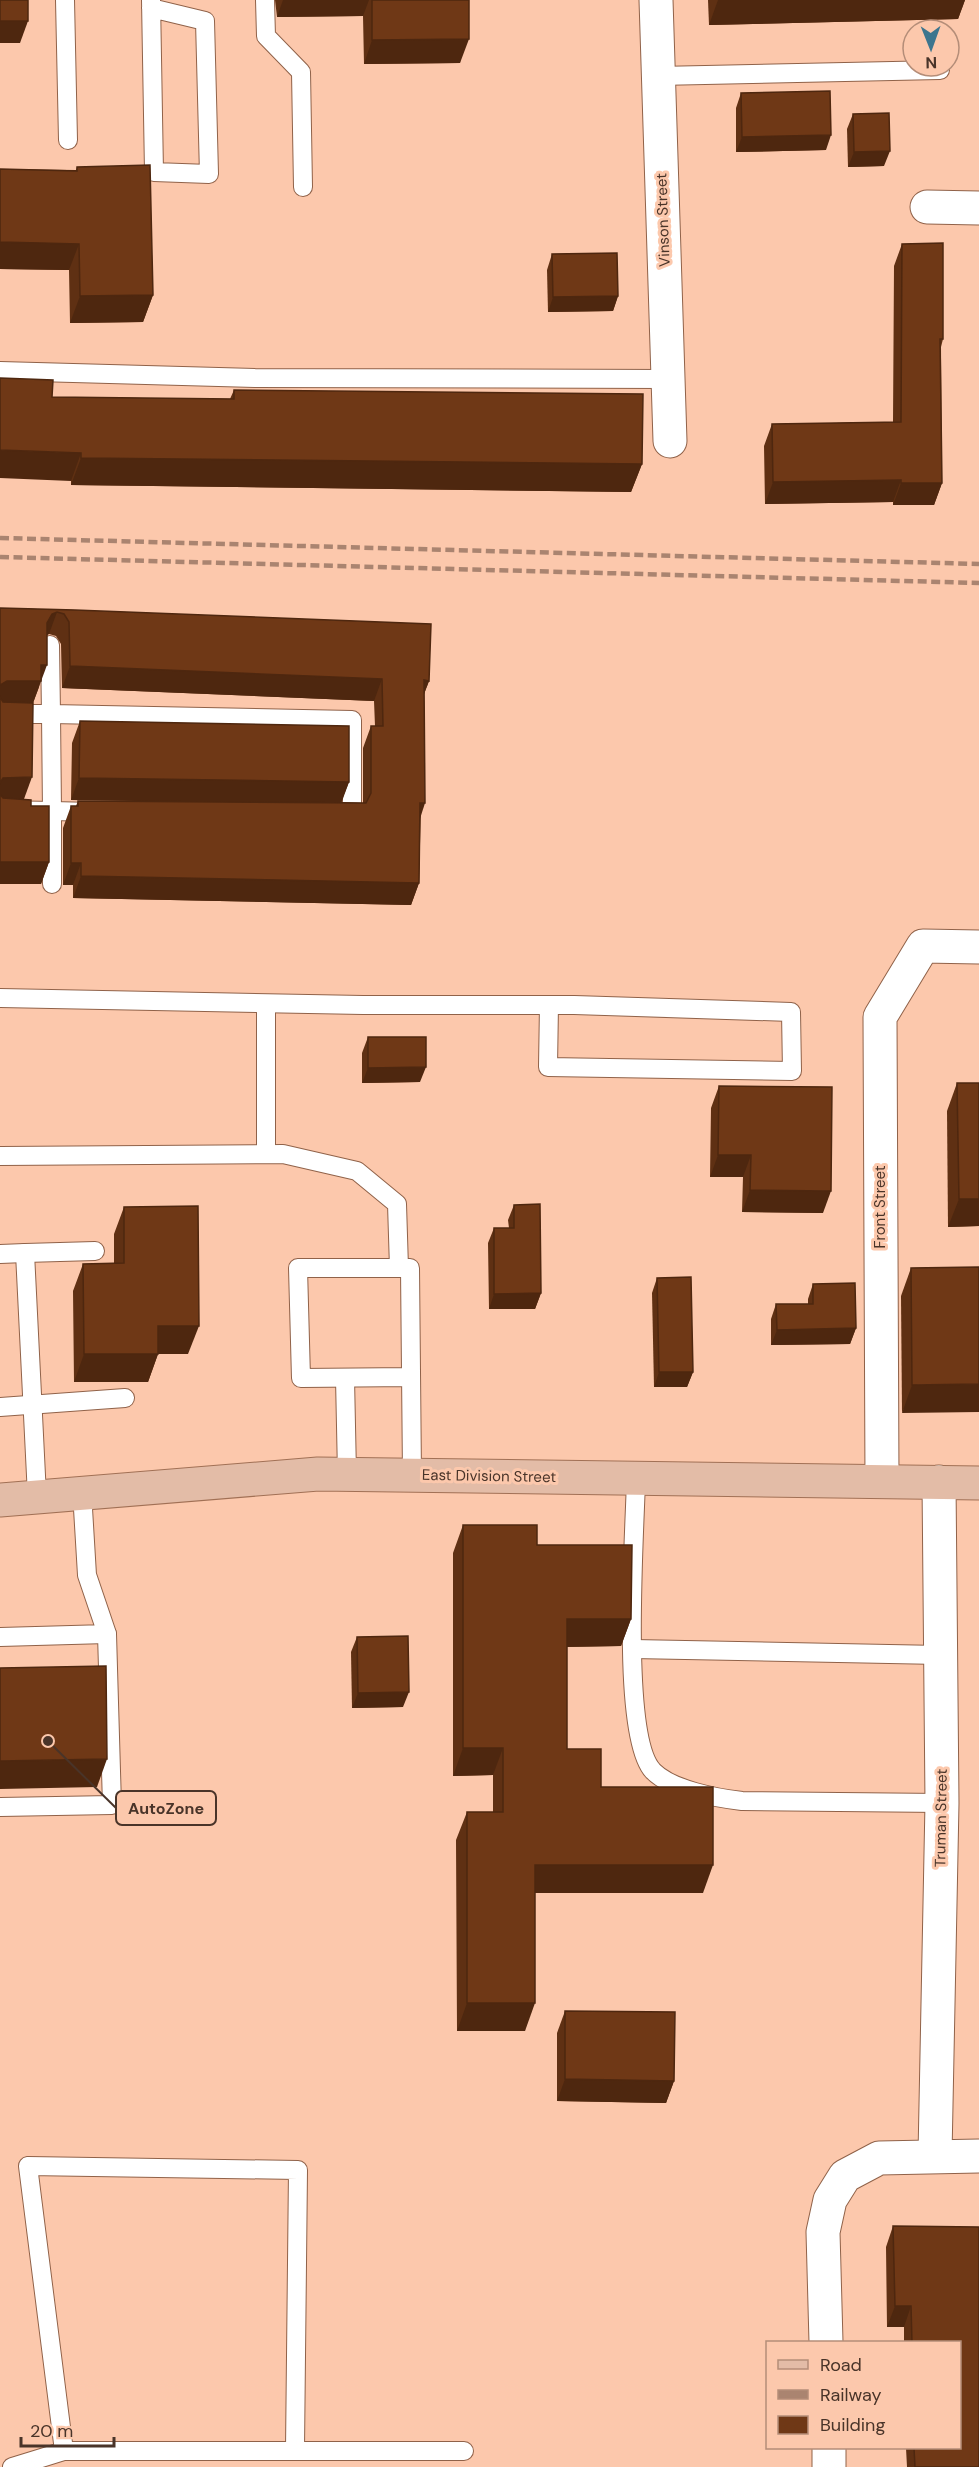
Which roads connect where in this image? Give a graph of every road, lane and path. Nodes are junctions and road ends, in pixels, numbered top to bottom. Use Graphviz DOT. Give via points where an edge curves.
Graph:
graph roads {
  1 [pos="65,0"];
  2 [pos="265,0"];
  3 [pos="656,0"];
  4 [pos="151,4"];
  5 [pos="901,71"];
  6 [pos="658,76"];
  7 [pos="68,140"];
  8 [pos="303,187"];
  9 [pos="927,207"];
  10 [pos="979,208"];
  11 [pos="0,371"];
  12 [pos="668,379"];
  13 [pos="670,441"];
  14 [pos="50,645"];
  15 [pos="0,714"];
  16 [pos="51,714"];
  17 [pos="0,810"];
  18 [pos="52,811"];
  19 [pos="110,812"];
  20 [pos="329,815"];
  21 [pos="52,884"];
  22 [pos="979,947"];
  23 [pos="0,998"];
  24 [pos="266,1004"];
  25 [pos="549,1005"];
  26 [pos="266,1154"];
  27 [pos="0,1156"];
  28 [pos="95,1251"];
  29 [pos="26,1253"];
  30 [pos="0,1254"];
  31 [pos="399,1268"];
  32 [pos="411,1377"];
  33 [pos="345,1378"];
  34 [pos="125,1398"];
  35 [pos="33,1404"];
  36 [pos="0,1407"];
  37 [pos="347,1474"];
  38 [pos="412,1475"];
  39 [pos="636,1478"];
  40 [pos="882,1481"];
  41 [pos="939,1482"];
  42 [pos="979,1483"];
  43 [pos="82,1492"];
  44 [pos="37,1496"];
  45 [pos="0,1500"];
  46 [pos="107,1634"];
  47 [pos="0,1636"];
  48 [pos="633,1649"];
  49 [pos="940,1655"];
  50 [pos="942,1803"];
  51 [pos="0,1807"];
  52 [pos="935,2155"];
  53 [pos="979,2156"];
  54 [pos="826,2341"];
  55 [pos="829,2449"];
  56 [pos="295,2450"];
  57 [pos="64,2451"];
  58 [pos="464,2451"];
  59 [pos="12,2467"];
  60 [pos="829,2467"];
  1 -- 7 [label="lane"];
  2 -- 8 [label="lane" via="266,36 301,72"];
  3 -- 6 [label="street, Vinson Street"];
  4 -- 4 [label="lane" via="154,172 209,174 206,21"];
  5 -- 6 [label="lane"];
  6 -- 12 [label="street, Vinson Street"];
  9 -- 10 [label="street"];
  11 -- 12 [label="lane" via="255,378"];
  12 -- 13 [label="street, Vinson Street"];
  14 -- 16 [label="lane"];
  15 -- 16 [label="lane"];
  16 -- 18 [label="lane"];
  16 -- 20 [label="lane" via="352,720 352,815"];
  17 -- 18 [label="lane"];
  18 -- 19 [label="lane"];
  18 -- 21 [label="lane"];
  22 -- 40 [label="street, Front Street" via="923,946 880,1017"];
  23 -- 24 [label="lane"];
  24 -- 25 [label="lane"];
  24 -- 26 [label="lane"];
  25 -- 25 [label="lane" via="791,1012 792,1071 548,1067"];
  26 -- 27 [label="lane"];
  26 -- 31 [label="lane" via="283,1154 357,1171 397,1204"];
  28 -- 29 [label="lane"];
  29 -- 30 [label="lane"];
  29 -- 35 [label="lane"];
  31 -- 32 [label="lane" via="410,1268"];
  31 -- 33 [label="lane" via="298,1268 301,1378"];
  32 -- 33 [label="lane"];
  32 -- 38 [label="lane"];
  33 -- 37 [label="lane"];
  34 -- 35 [label="lane"];
  35 -- 36 [label="lane"];
  35 -- 44 [label="lane"];
  37 -- 38 [label="main road, East Division Street"];
  37 -- 43 [label="main road, East Division Street"];
  38 -- 39 [label="main road, East Division Street"];
  39 -- 40 [label="main road, East Division Street"];
  39 -- 48 [label="lane"];
  40 -- 41 [label="main road, East Division Street"];
  41 -- 42 [label="main road, East Division Street"];
  41 -- 49 [label="street, Truman Street"];
  43 -- 44 [label="main road, East Division Street"];
  43 -- 46 [label="lane" via="87,1575"];
  44 -- 45 [label="main road, East Division Street"];
  46 -- 47 [label="lane"];
  46 -- 51 [label="lane" via="112,1805"];
  48 -- 49 [label="lane"];
  48 -- 50 [label="lane" via="632,1693 639,1742 653,1770 683,1788 714,1798 742,1801"];
  49 -- 50 [label="street, Truman Street"];
  50 -- 52 [label="street, Truman Street"];
  52 -- 53 [label="street"];
  52 -- 54 [label="street" via="879,2158 845,2176 830,2200 824,2232"];
  55 -- 60 [label="street"];
  56 -- 57 [label="lane"];
  56 -- 57 [label="lane" via="298,2170 27,2166"];
  56 -- 58 [label="lane"];
  57 -- 59 [label="lane"];
}
